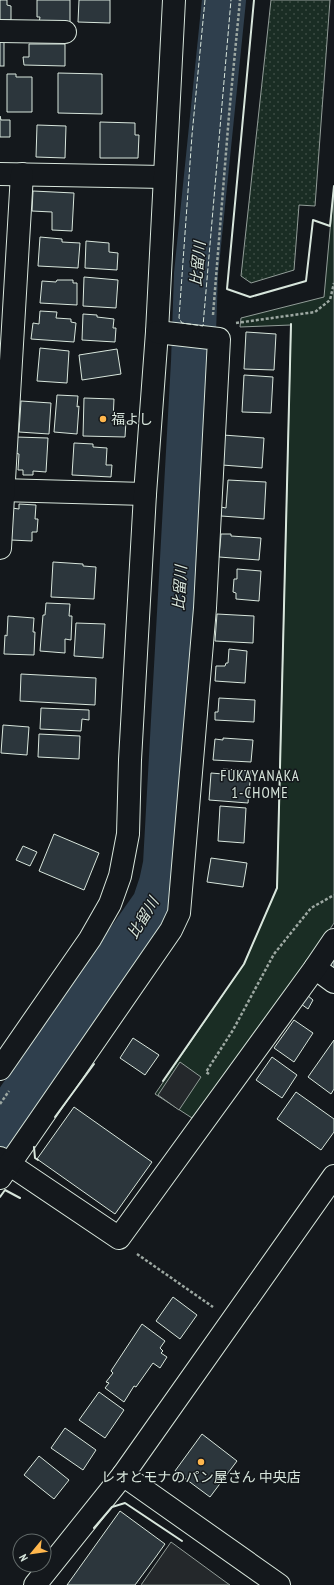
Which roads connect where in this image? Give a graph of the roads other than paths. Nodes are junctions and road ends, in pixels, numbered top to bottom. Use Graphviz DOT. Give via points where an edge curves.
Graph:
graph roads {
  1 [pos="174,0"];
  2 [pos="0,31"];
  3 [pos="65,32"];
  4 [pos="0,174"];
  5 [pos="22,174"];
  6 [pos="164,177"];
  7 [pos="157,332"];
  8 [pos="2,490"];
  9 [pos="145,494"];
  10 [pos="0,548"];
  11 [pos="334,940"];
  12 [pos="315,968"];
  13 [pos="334,982"];
  14 [pos="0,1069"];
  15 [pos="3,1167"];
  16 [pos="334,1176"];
  17 [pos="123,1475"];
  18 [pos="35,1585"];
  19 [pos="279,1585"];
  1 -- 6 [label="street"];
  2 -- 3 [label="street"];
  4 -- 5 [label="street"];
  5 -- 6 [label="street"];
  5 -- 8 [label="street"];
  6 -- 7 [label="street"];
  7 -- 9 [label="street"];
  7 -- 15 [label="street" via="211,339 205,608 179,913 171,930"];
  8 -- 9 [label="street"];
  8 -- 10 [label="street"];
  9 -- 14 [label="street" via="128,834 120,876 110,904 90,939"];
  11 -- 12 [label="street"];
  12 -- 13 [label="street"];
  12 -- 15 [label="street" via="119,1238"];
  16 -- 17 [label="street"];
  17 -- 18 [label="street"];
  17 -- 19 [label="street"];
}
